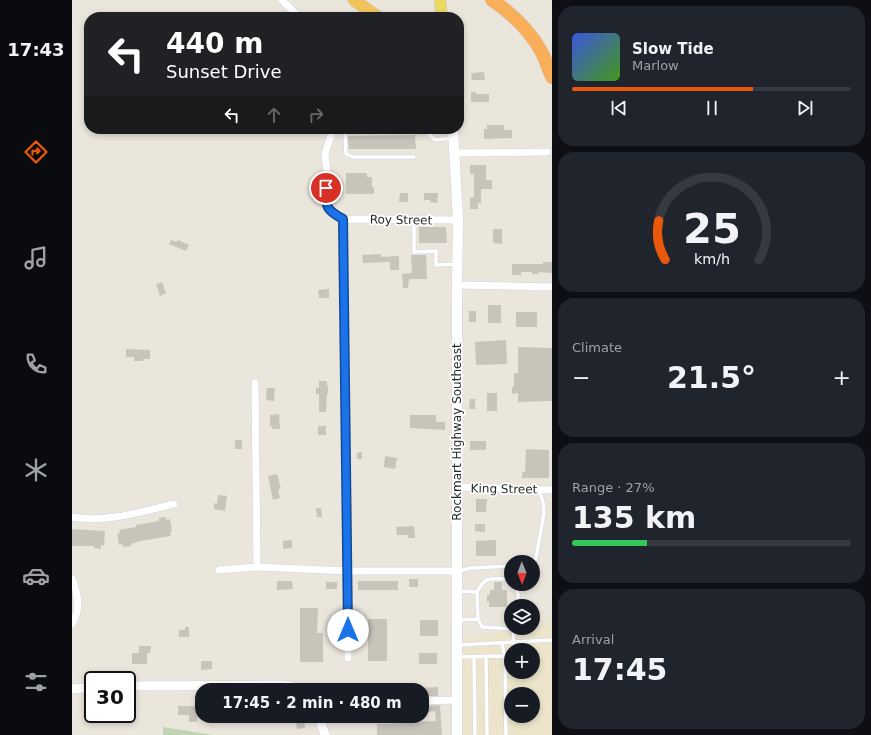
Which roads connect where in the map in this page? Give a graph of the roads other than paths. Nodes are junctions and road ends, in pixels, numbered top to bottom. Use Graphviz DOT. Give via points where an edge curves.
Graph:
graph roads {
  1 [pos="282,0"];
  2 [pos="354,0"];
  3 [pos="492,0"];
  4 [pos="294,12"];
  5 [pos="371,12"];
  6 [pos="552,78"];
  7 [pos="331,134"];
  8 [pos="345,134"];
  9 [pos="431,134"];
  10 [pos="453,134"];
  11 [pos="547,152"];
  12 [pos="454,153"];
  13 [pos="414,156"];
  14 [pos="343,219"];
  15 [pos="414,220"];
  16 [pos="458,220"];
  17 [pos="457,264"];
  18 [pos="457,285"];
  19 [pos="552,287"];
  20 [pos="255,383"];
  21 [pos="457,487"];
  22 [pos="539,489"];
  23 [pos="552,490"];
  24 [pos="174,504"];
  25 [pos="72,517"];
  26 [pos="537,555"];
  27 [pos="504,566"];
  28 [pos="257,567"];
  29 [pos="219,570"];
  30 [pos="348,571"];
  31 [pos="457,571"];
  32 [pos="72,579"];
  33 [pos="504,579"];
  34 [pos="457,590"];
  35 [pos="477,592"];
  36 [pos="478,619"];
  37 [pos="457,620"];
  38 [pos="72,624"];
  39 [pos="504,628"];
  40 [pos="514,635"];
  41 [pos="552,640"];
  42 [pos="513,643"];
  43 [pos="502,644"];
  44 [pos="457,646"];
  45 [pos="486,656"];
  46 [pos="504,656"];
  47 [pos="474,657"];
  48 [pos="348,658"];
  49 [pos="457,658"];
  50 [pos="505,679"];
  51 [pos="136,686"];
  52 [pos="195,686"];
  53 [pos="84,688"];
  54 [pos="72,689"];
  55 [pos="457,700"];
  56 [pos="429,701"];
  57 [pos="321,723"];
  58 [pos="325,735"];
  59 [pos="457,735"];
  60 [pos="475,735"];
  61 [pos="487,735"];
  62 [pos="506,735"];
  1 -- 4 [label="street"];
  2 -- 5 [label="highway"];
  3 -- 6 [label="highway" via="529,34 541,52"];
  7 -- 14 [label="street" via="325,154 325,203 332,213"];
  8 -- 13 [label="lane" via="346,154 353,157"];
  9 -- 10 [label="lane" via="435,140"];
  10 -- 12 [label="main road, Rockmart Highway Southeast"];
  11 -- 12 [label="street"];
  12 -- 16 [label="main road, Rockmart Highway Southeast"];
  14 -- 15 [label="street, Roy Street"];
  14 -- 30 [label="street"];
  15 -- 16 [label="street, Roy Street"];
  15 -- 17 [label="lane" via="414,252 436,251 436,265"];
  16 -- 17 [label="main road, Rockmart Highway Southeast"];
  17 -- 18 [label="main road, Rockmart Highway Southeast"];
  18 -- 19 [label="street"];
  18 -- 21 [label="main road, Rockmart Highway Southeast"];
  20 -- 28 [label="street"];
  21 -- 22 [label="street, King Street"];
  21 -- 31 [label="main road, Rockmart Highway Southeast"];
  22 -- 23 [label="street, King Street"];
  22 -- 26 [label="lane" via="544,513"];
  24 -- 25 [label="street" via="124,516"];
  27 -- 31 [label="lane"];
  28 -- 29 [label="street"];
  28 -- 30 [label="street"];
  30 -- 31 [label="street"];
  30 -- 48 [label="street"];
  31 -- 34 [label="main road, Rockmart Highway Southeast"];
  32 -- 38 [label="street" via="78,605"];
  33 -- 35 [label="lane" via="489,579 482,582"];
  34 -- 35 [label="lane"];
  34 -- 37 [label="main road, Rockmart Highway Southeast"];
  35 -- 36 [label="lane"];
  36 -- 37 [label="lane"];
  36 -- 39 [label="lane" via="482,627"];
  37 -- 44 [label="main road, Rockmart Highway Southeast"];
  40 -- 42 [label="lane"];
  41 -- 42 [label="lane"];
  43 -- 44 [label="lane"];
  43 -- 46 [label="lane"];
  44 -- 49 [label="main road, Rockmart Highway Southeast"];
  45 -- 46 [label="lane"];
  45 -- 47 [label="lane"];
  45 -- 61 [label="lane"];
  47 -- 49 [label="lane"];
  47 -- 60 [label="lane"];
  49 -- 55 [label="main road, Rockmart Highway Southeast"];
  50 -- 62 [label="lane"];
  51 -- 52 [label="street"];
  53 -- 54 [label="street"];
  55 -- 56 [label="street"];
  55 -- 59 [label="main road, Rockmart Highway Southeast"];
  57 -- 58 [label="street"];
}
